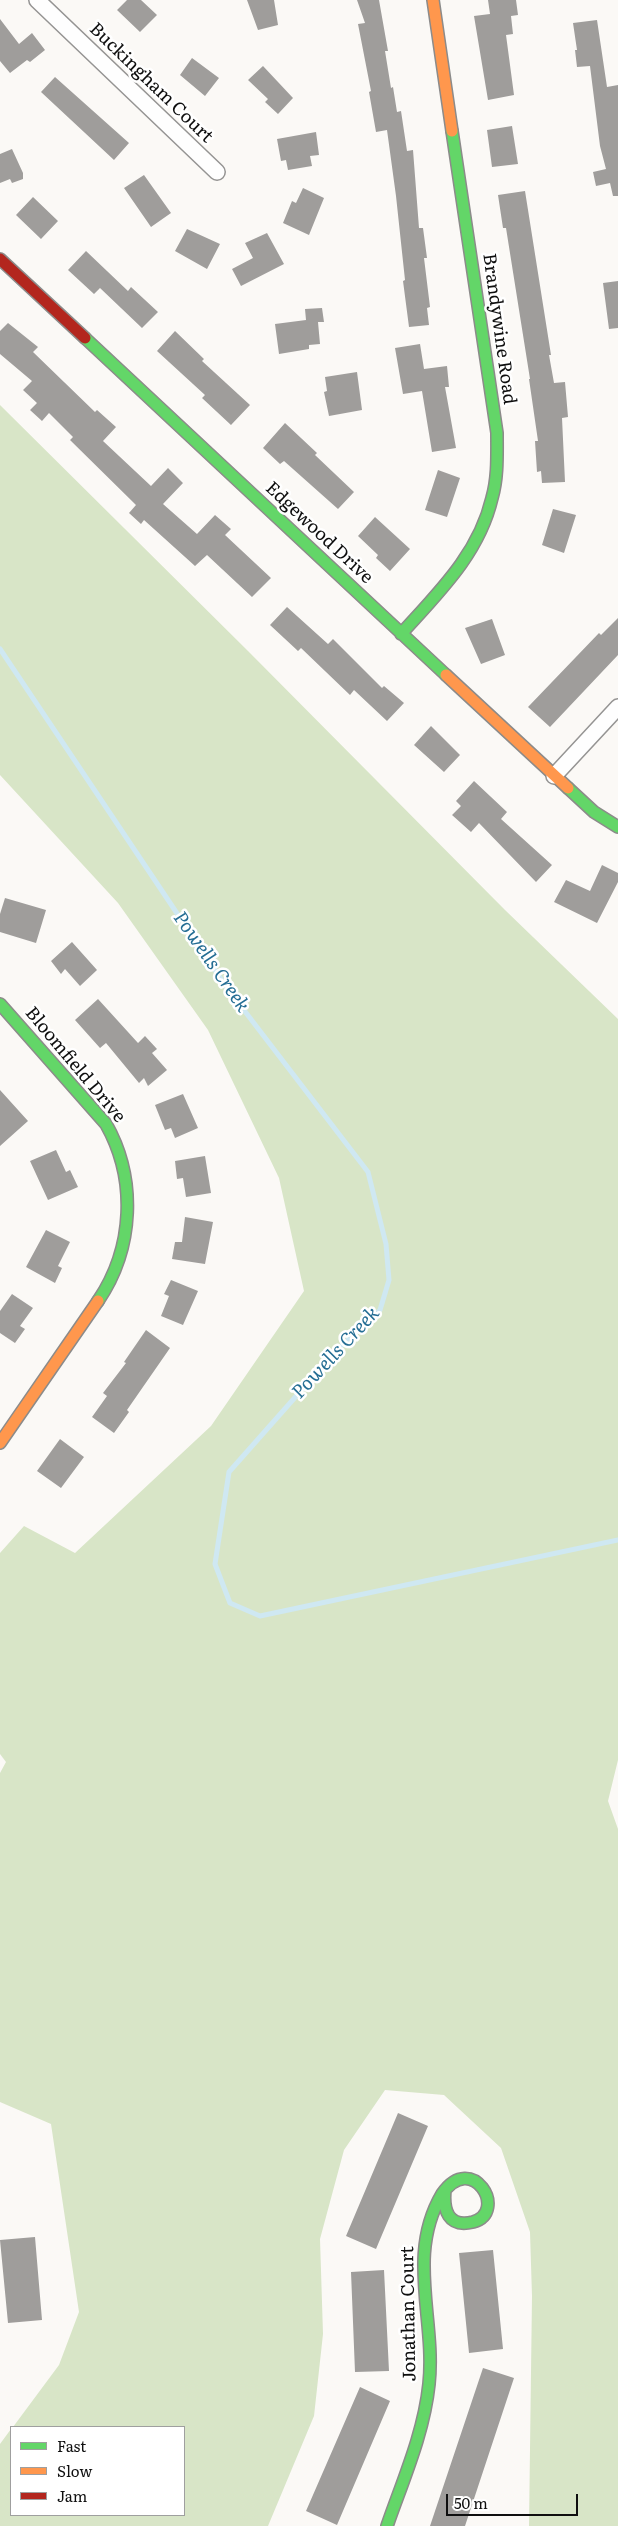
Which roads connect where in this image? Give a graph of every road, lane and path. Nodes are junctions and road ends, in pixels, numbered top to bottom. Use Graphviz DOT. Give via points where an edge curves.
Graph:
graph roads {
  1 [pos="37,0"];
  2 [pos="433,0"];
  3 [pos="217,172"];
  4 [pos="0,259"];
  5 [pos="401,634"];
  6 [pos="618,707"];
  7 [pos="554,776"];
  8 [pos="618,827"];
  9 [pos="0,1004"];
  10 [pos="0,1443"];
  11 [pos="445,2190"];
  12 [pos="387,2526"];
  1 -- 3 [label="street, Buckingham Court"];
  2 -- 5 [label="street, Brandywine Road" via="499,460 496,488 476,545 461,568"];
  4 -- 5 [label="street, Edgewood Drive"];
  5 -- 7 [label="street, Edgewood Drive"];
  6 -- 7 [label="street"];
  7 -- 8 [label="street, Edgewood Drive" via="594,812"];
  9 -- 10 [label="street, Bloomfield Drive" via="106,1124 124,1168 128,1220 117,1265 106,1289"];
  11 -- 11 [label="street" via="461,2179 478,2182 489,2196 488,2208 484,2215 469,2224 459,2223 451,2219 443,2205"];
  11 -- 12 [label="street, Jonathan Court" via="427,2226 422,2256 429,2361 425,2410"];
}
